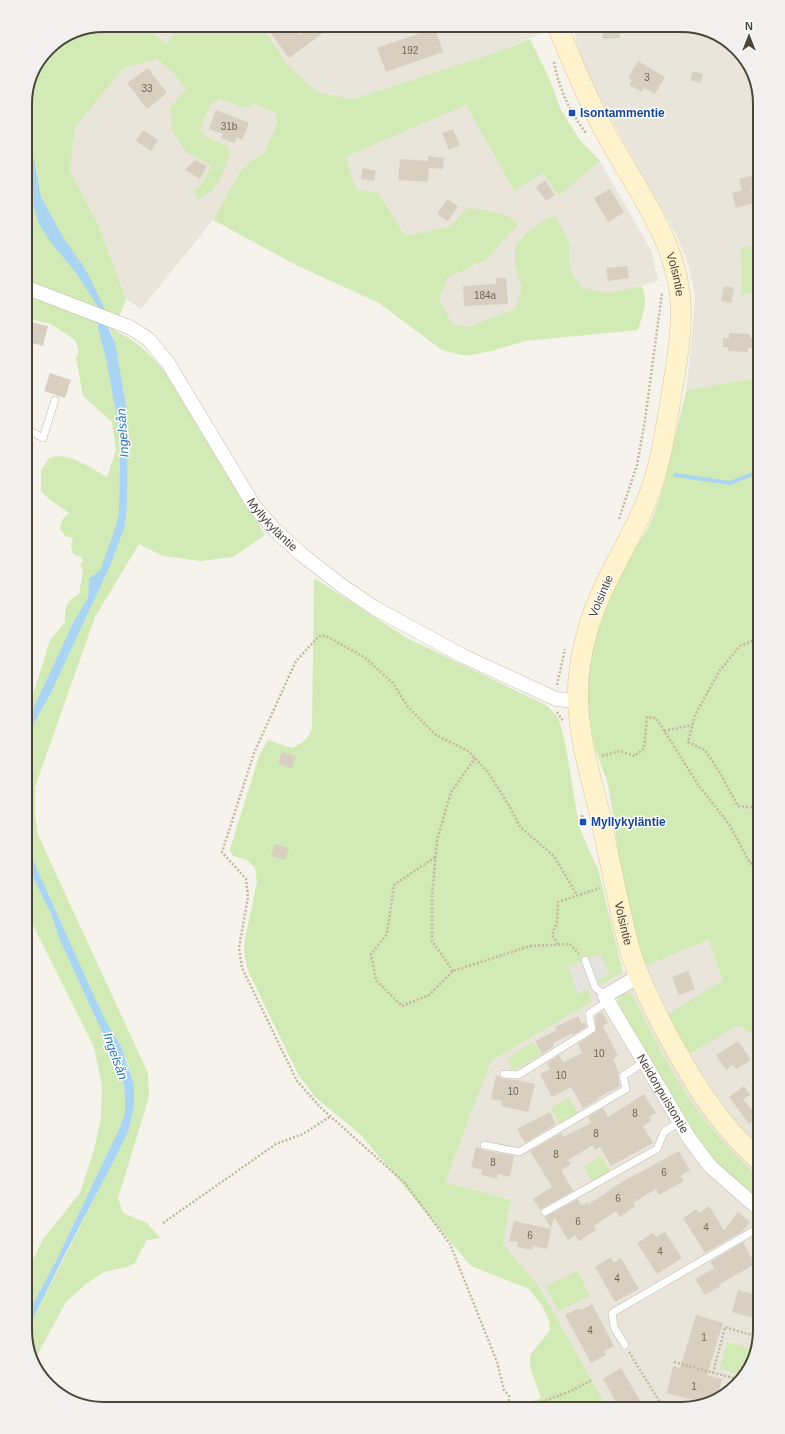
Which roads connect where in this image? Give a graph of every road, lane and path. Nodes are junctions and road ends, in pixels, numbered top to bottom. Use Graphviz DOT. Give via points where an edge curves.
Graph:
graph roads {
  1 [pos="560,32"];
  2 [pos="32,290"];
  3 [pos="662,292"];
  4 [pos="56,400"];
  5 [pos="32,432"];
  6 [pos="617,524"];
  7 [pos="753,641"];
  8 [pos="567,644"];
  9 [pos="556,699"];
  10 [pos="578,701"];
  11 [pos="692,725"];
  12 [pos="664,731"];
  13 [pos="598,757"];
  14 [pos="475,758"];
  15 [pos="753,807"];
  16 [pos="435,857"];
  17 [pos="753,862"];
  18 [pos="750,863"];
  19 [pos="753,866"];
  20 [pos="606,886"];
  21 [pos="577,895"];
  22 [pos="558,944"];
  23 [pos="585,960"];
  24 [pos="453,971"];
  25 [pos="639,976"];
  26 [pos="607,999"];
  27 [pos="644,1062"];
  28 [pos="504,1074"];
  29 [pos="331,1116"];
  30 [pos="679,1122"];
  31 [pos="484,1145"];
  32 [pos="753,1154"];
  33 [pos="753,1204"];
  34 [pos="546,1212"];
  35 [pos="163,1223"];
  36 [pos="753,1231"];
  37 [pos="752,1335"];
  38 [pos="625,1345"];
  39 [pos="674,1362"];
  40 [pos="713,1373"];
  41 [pos="734,1378"];
  42 [pos="592,1380"];
  43 [pos="509,1402"];
  44 [pos="542,1402"];
  45 [pos="660,1402"];
  1 -- 10 [label="street, Volsintie" via="603,128 664,238 672,257 681,310 666,433 657,472 646,504 596,604 582,655"];
  2 -- 9 [label="street, Myllykyläntie" via="139,332 157,349 182,385 254,506 301,554 373,607 406,626 463,656"];
  3 -- 6 [label="path" via="637,465"];
  4 -- 5 [label="lane" via="43,438"];
  7 -- 11 [label="path" via="740,646 720,670"];
  8 -- 9 [label="path" via="557,683"];
  9 -- 10 [label="street, Myllykyläntie"];
  10 -- 25 [label="street, Volsintie" via="590,774 630,951"];
  11 -- 12 [label="path"];
  11 -- 15 [label="path" via="688,742 705,750 738,806"];
  12 -- 13 [label="path" via="656,718 647,717 644,748 635,756 620,752"];
  12 -- 18 [label="path" via="699,786 729,824"];
  14 -- 16 [label="path" via="450,792"];
  14 -- 21 [label="path" via="488,772 520,827 554,856"];
  14 -- 29 [label="path" via="468,751 436,735 408,707 393,683 364,657 326,636 319,636 296,661 254,753 222,852 246,878 248,897 239,948 242,968 297,1081"];
  16 -- 24 [label="path" via="432,941"];
  16 -- 24 [label="path" via="394,885 387,934 371,954 376,980 402,1006 429,995"];
  17 -- 18 [label="path"];
  18 -- 19 [label="path"];
  20 -- 21 [label="path"];
  21 -- 22 [label="path" via="558,902 557,922 552,935"];
  22 -- 23 [label="path" via="570,944"];
  22 -- 24 [label="path" via="530,946"];
  23 -- 26 [label="lane" via="595,986"];
  25 -- 26 [label="street"];
  25 -- 32 [label="street, Volsintie" via="686,1070 734,1136"];
  26 -- 27 [label="street, Neidonpuistontie"];
  26 -- 28 [label="lane" via="589,1014 592,1029 518,1075"];
  27 -- 30 [label="street, Neidonpuistontie"];
  27 -- 31 [label="lane" via="623,1076 626,1089 519,1152"];
  29 -- 35 [label="path" via="302,1134 276,1144"];
  29 -- 43 [label="path" via="405,1183 450,1244 497,1362"];
  30 -- 33 [label="street, Neidonpuistontie" via="710,1166"];
  30 -- 34 [label="lane" via="664,1132 657,1149"];
  36 -- 38 [label="lane" via="612,1313 614,1328"];
  37 -- 40 [label="path" via="725,1328"];
  38 -- 45 [label="path"];
  39 -- 40 [label="path"];
  40 -- 41 [label="path"];
  42 -- 44 [label="path"];
}
